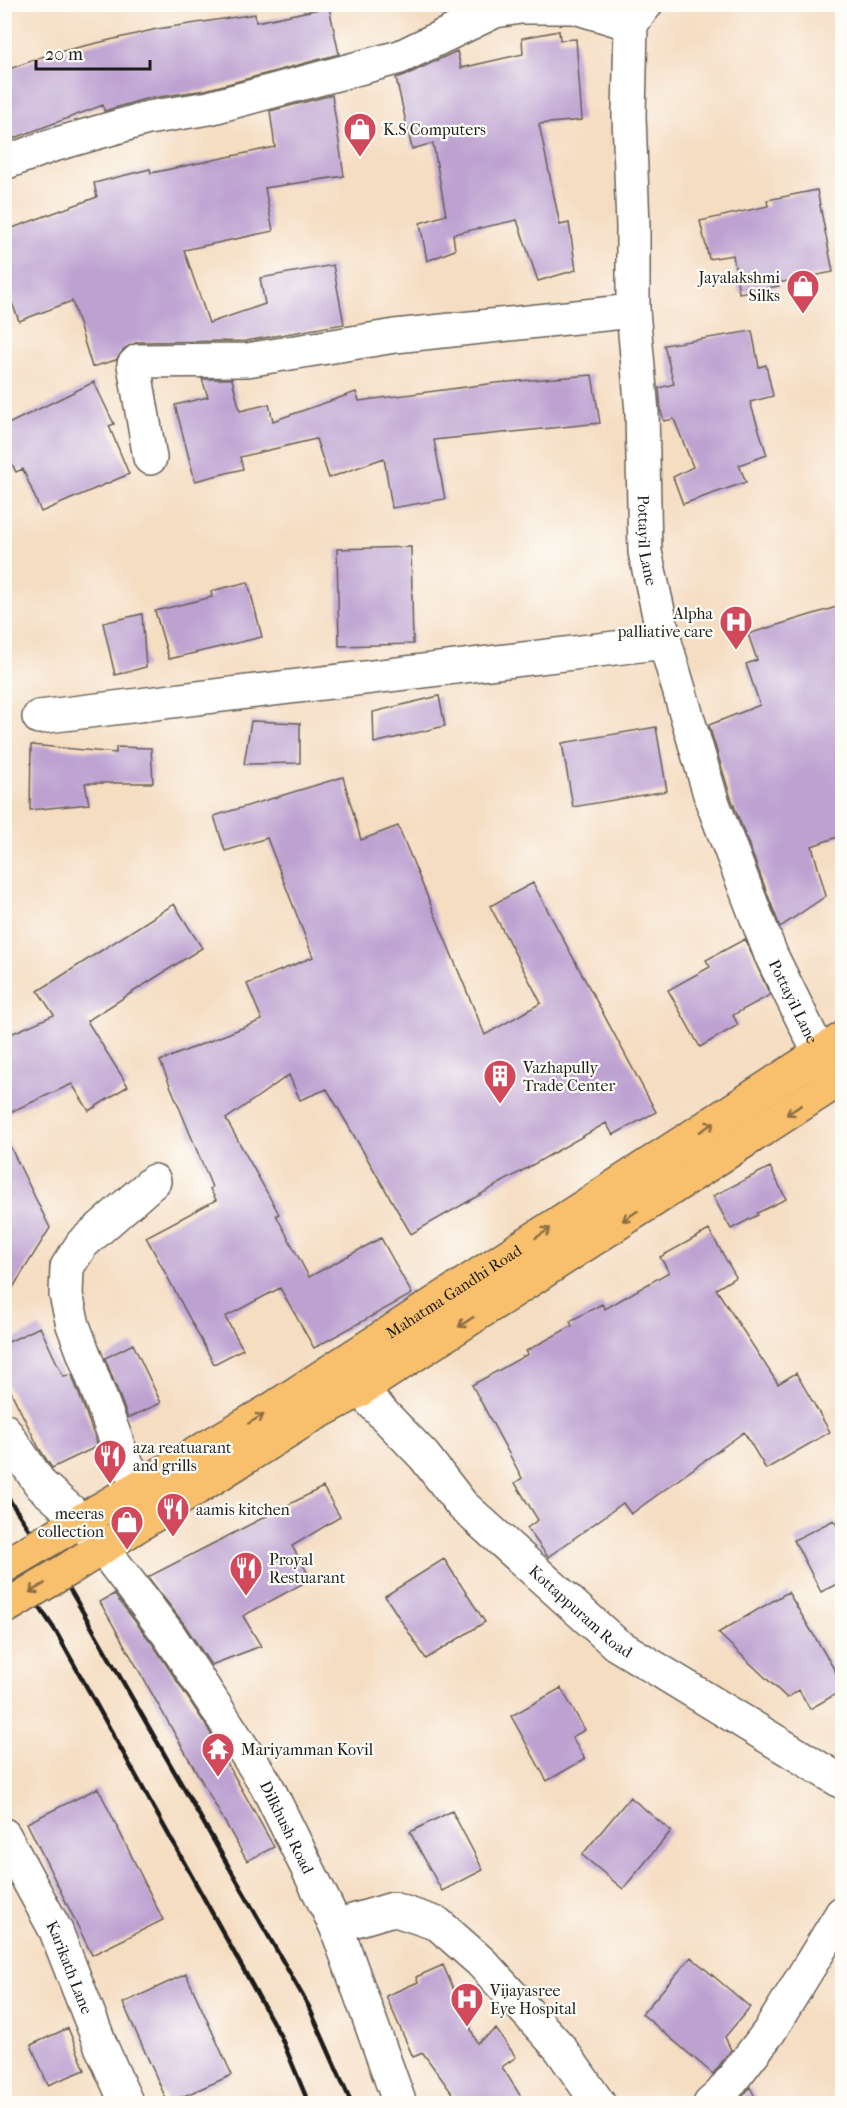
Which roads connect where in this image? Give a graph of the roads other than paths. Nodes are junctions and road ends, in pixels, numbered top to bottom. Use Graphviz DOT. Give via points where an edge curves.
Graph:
graph roads {
  1 [pos="639,14"];
  2 [pos="4,163"];
  3 [pos="633,311"];
  4 [pos="150,458"];
  5 [pos="665,642"];
  6 [pos="39,717"];
  7 [pos="831,1047"];
  8 [pos="840,1086"];
  9 [pos="154,1180"];
  10 [pos="340,1364"];
  11 [pos="360,1390"];
  12 [pos="4,1430"];
  13 [pos="140,1485"];
  14 [pos="71,1526"];
  15 [pos="102,1548"];
  16 [pos="4,1566"];
  17 [pos="4,1608"];
  18 [pos="843,1782"];
  19 [pos="4,1835"];
  20 [pos="843,1913"];
  21 [pos="336,1926"];
  22 [pos="127,2103"];
  23 [pos="400,2103"];
  24 [pos="599,2103"];
  25 [pos="710,2103"];
  1 -- 2 [label="street" via="575,7 495,11 400,57 209,108 148,118"];
  1 -- 3 [label="street, Pottayil Lane" via="629,116"];
  3 -- 4 [label="street" via="395,336 247,360 138,361 134,365"];
  3 -- 5 [label="street, Pottayil Lane" via="642,412 645,552"];
  5 -- 6 [label="street"];
  5 -- 7 [label="street, Pottayil Lane" via="712,801 771,955"];
  7 -- 8 [label="street, Pottayil Lane"];
  10 -- 7 [label="main road, Mahatma Gandhi Road, one-way"];
  8 -- 11 [label="main road, Mahatma Gandhi Road, one-way"];
  9 -- 13 [label="street" via="82,1244 67,1267 66,1295 73,1325 123,1458"];
  10 -- 11 [label="street, Kottappuram Road"];
  13 -- 10 [label="main road, Mahatma Gandhi Road, one-way"];
  11 -- 15 [label="main road, Mahatma Gandhi Road" via="308,1418"];
  11 -- 18 [label="street, Kottappuram Road" via="423,1455 462,1505 616,1644"];
  12 -- 14 [label="street, Dilkhush Road"];
  13 -- 14 [label="main road, Mahatma Gandhi Road"];
  14 -- 15 [label="street, Dilkhush Road"];
  14 -- 16 [label="main road, Mahatma Gandhi Road, bridge"];
  15 -- 17 [label="main road, Mahatma Gandhi Road, one-way, bridge"];
  15 -- 21 [label="street, Dilkhush Road" via="169,1635 266,1784"];
  19 -- 22 [label="street, Karikath Lane" via="56,1931"];
  20 -- 25 [label="street" via="769,2032"];
  21 -- 23 [label="street, Dilkhush Road"];
  21 -- 24 [label="street" via="393,1909 438,1924 481,1962 560,2048"];
}
